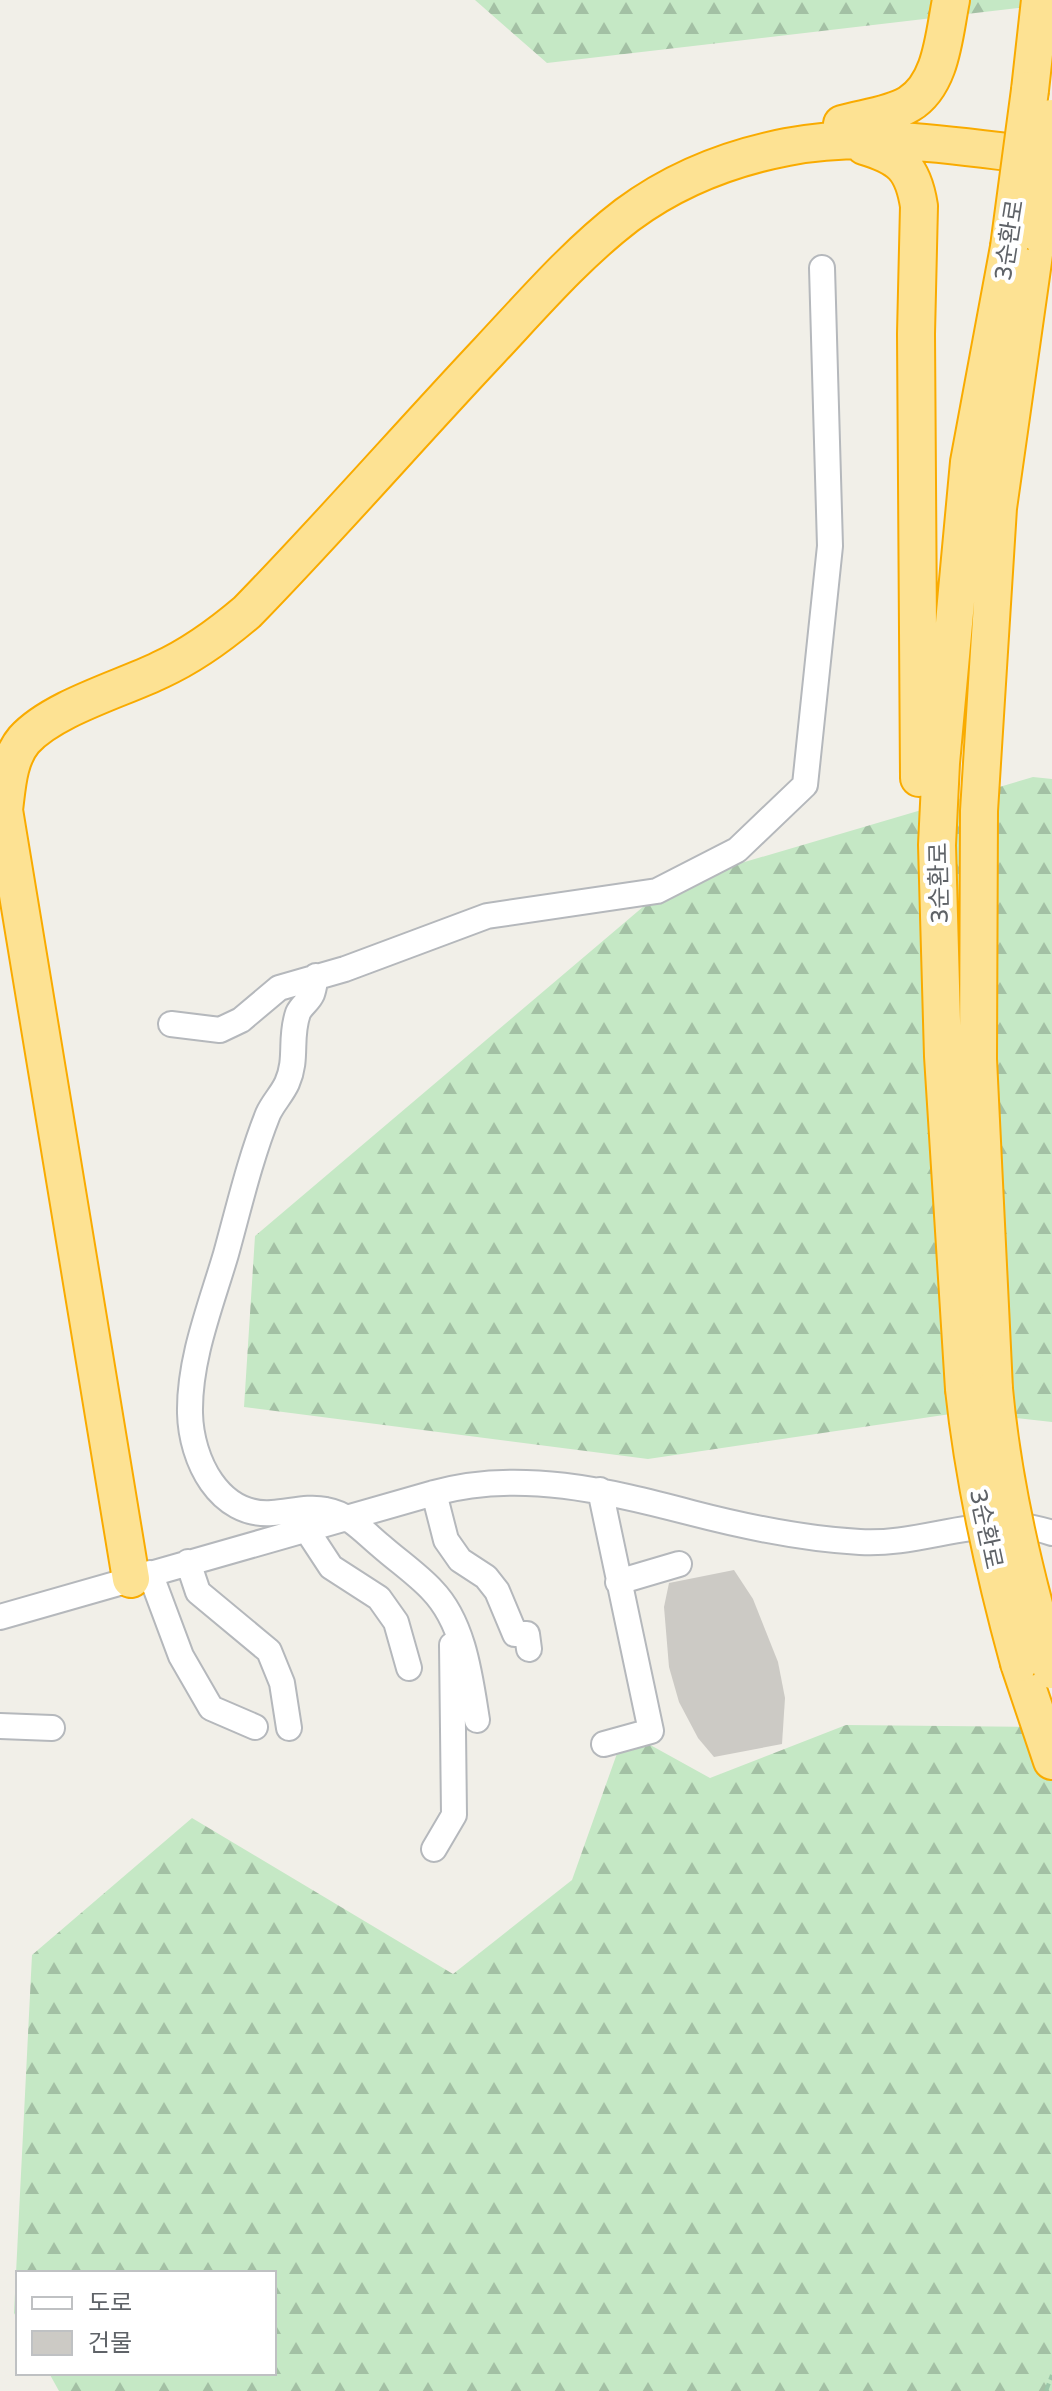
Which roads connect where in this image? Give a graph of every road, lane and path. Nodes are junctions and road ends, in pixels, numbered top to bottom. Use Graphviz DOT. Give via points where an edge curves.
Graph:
graph roads {
  1 [pos="951,0"];
  2 [pos="1040,0"];
  3 [pos="1041,104"];
  4 [pos="845,132"];
  5 [pos="1052,139"];
  6 [pos="1052,157"];
  7 [pos="1023,240"];
  8 [pos="822,268"];
  9 [pos="0,739"];
  10 [pos="0,885"];
  11 [pos="316,976"];
  12 [pos="171,1024"];
  13 [pos="942,1029"];
  14 [pos="979,1389"];
  15 [pos="600,1490"];
  16 [pos="434,1493"];
  17 [pos="347,1517"];
  18 [pos="306,1529"];
  19 [pos="1052,1533"];
  20 [pos="188,1562"];
  21 [pos="679,1564"];
  22 [pos="134,1578"];
  23 [pos="618,1582"];
  24 [pos="0,1617"];
  25 [pos="450,1618"];
  26 [pos="529,1649"];
  27 [pos="1036,1666"];
  28 [pos="409,1668"];
  29 [pos="477,1720"];
  30 [pos="0,1726"];
  31 [pos="255,1727"];
  32 [pos="52,1728"];
  33 [pos="289,1728"];
  34 [pos="604,1744"];
  35 [pos="1052,1761"];
  36 [pos="434,1849"];
  37 [pos="1052,2375"];
  38 [pos="1046,2391"];
  1 -- 4 [label="highway" via="932,79 923,93"];
  2 -- 3 [label="highway, 3순환로"];
  3 -- 7 [label="highway, 3순환로, bridge"];
  4 -- 5 [label="highway" via="885,124"];
  4 -- 6 [label="highway"];
  4 -- 9 [label="highway" via="763,137 702,155 654,175 605,208 554,254 234,599 157,649 40,698"];
  4 -- 13 [label="highway" via="905,165 919,206 920,801"];
  4 -- 22 [label="highway" via="725,163 627,215 566,269 247,612 212,642 42,724 22,742 10,768 4,810"];
  7 -- 13 [label="highway, 3순환로" via="969,462 937,845"];
  7 -- 14 [label="highway, 3순환로" via="998,508 979,811"];
  8 -- 11 [label="street" via="830,546 805,785 737,850 657,891 487,916"];
  10 -- 22 [label="highway"];
  11 -- 12 [label="street" via="279,988 241,1020 220,1030"];
  11 -- 17 [label="street" via="312,994 299,1011 292,1041 295,1058 286,1085 269,1111 248,1173 199,1344 190,1415 204,1472 234,1506 256,1513 326,1509"];
  13 -- 14 [label="highway, 3순환로" via="950,1192"];
  14 -- 27 [label="highway, 3순환로, bridge" via="969,1441 985,1535"];
  15 -- 16 [label="street" via="525,1484"];
  15 -- 19 [label="street" via="743,1524 858,1542 912,1540 988,1525"];
  15 -- 23 [label="street"];
  16 -- 17 [label="street"];
  16 -- 26 [label="street" via="446,1540 460,1560 497,1591 515,1634 527,1634"];
  17 -- 18 [label="street"];
  17 -- 25 [label="street" via="434,1591"];
  18 -- 20 [label="street"];
  18 -- 28 [label="street" via="331,1567 379,1598 396,1622"];
  20 -- 22 [label="street"];
  20 -- 33 [label="street" via="198,1592 269,1651 282,1683"];
  21 -- 23 [label="street"];
  22 -- 24 [label="street"];
  22 -- 31 [label="street" via="211,1708"];
  23 -- 34 [label="street" via="651,1731"];
  25 -- 29 [label="street" via="468,1661"];
  25 -- 36 [label="street" via="454,1815"];
  27 -- 35 [label="highway, 3순환로"];
  30 -- 32 [label="street"];
  37 -- 38 [label="path"];
}
